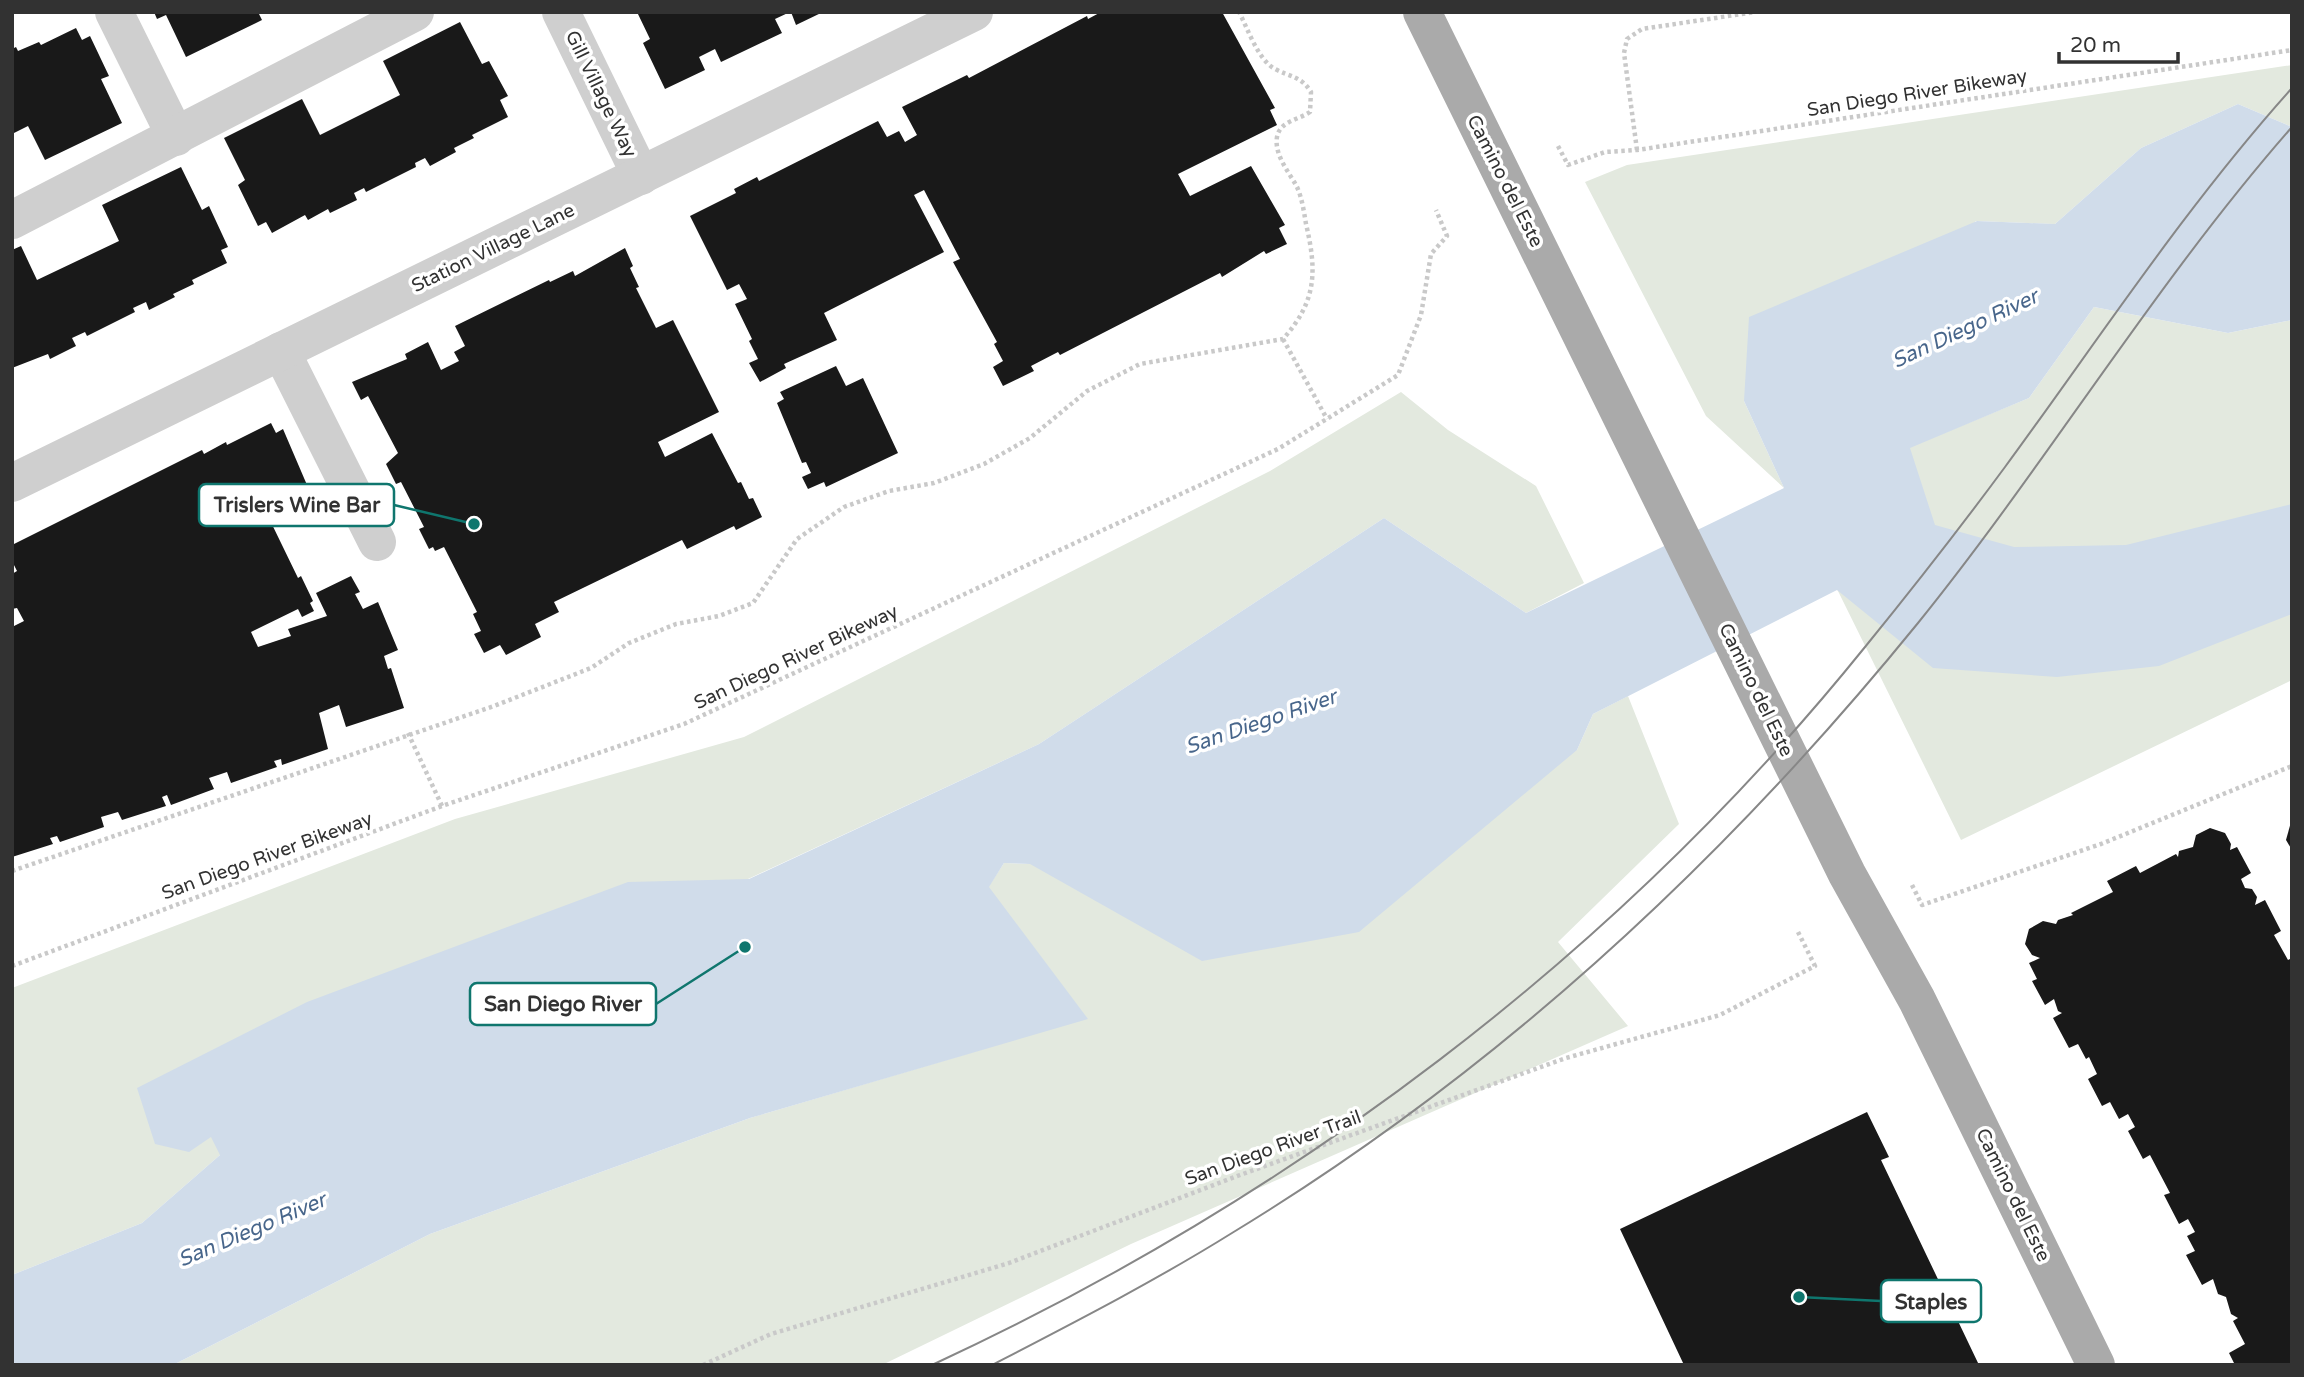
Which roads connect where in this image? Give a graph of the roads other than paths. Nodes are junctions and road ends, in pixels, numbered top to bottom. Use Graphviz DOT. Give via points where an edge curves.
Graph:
graph roads {
  1 [pos="114,12"];
  2 [pos="415,12"];
  3 [pos="561,12"];
  4 [pos="974,12"];
  5 [pos="1422,12"];
  6 [pos="176,137"];
  7 [pos="641,176"];
  8 [pos="12,220"];
  9 [pos="282,351"];
  10 [pos="12,483"];
  11 [pos="377,542"];
  12 [pos="2096,1365"];
  1 -- 6 [label="street"];
  2 -- 6 [label="street"];
  3 -- 7 [label="street, Gill Village Way"];
  4 -- 7 [label="street, Station Village Lane"];
  5 -- 12 [label="main road, Camino del Este" via="1847,874 1917,1000"];
  6 -- 8 [label="street"];
  7 -- 9 [label="street, Station Village Lane"];
  9 -- 10 [label="street, Station Village Lane"];
  9 -- 11 [label="street"];
}
